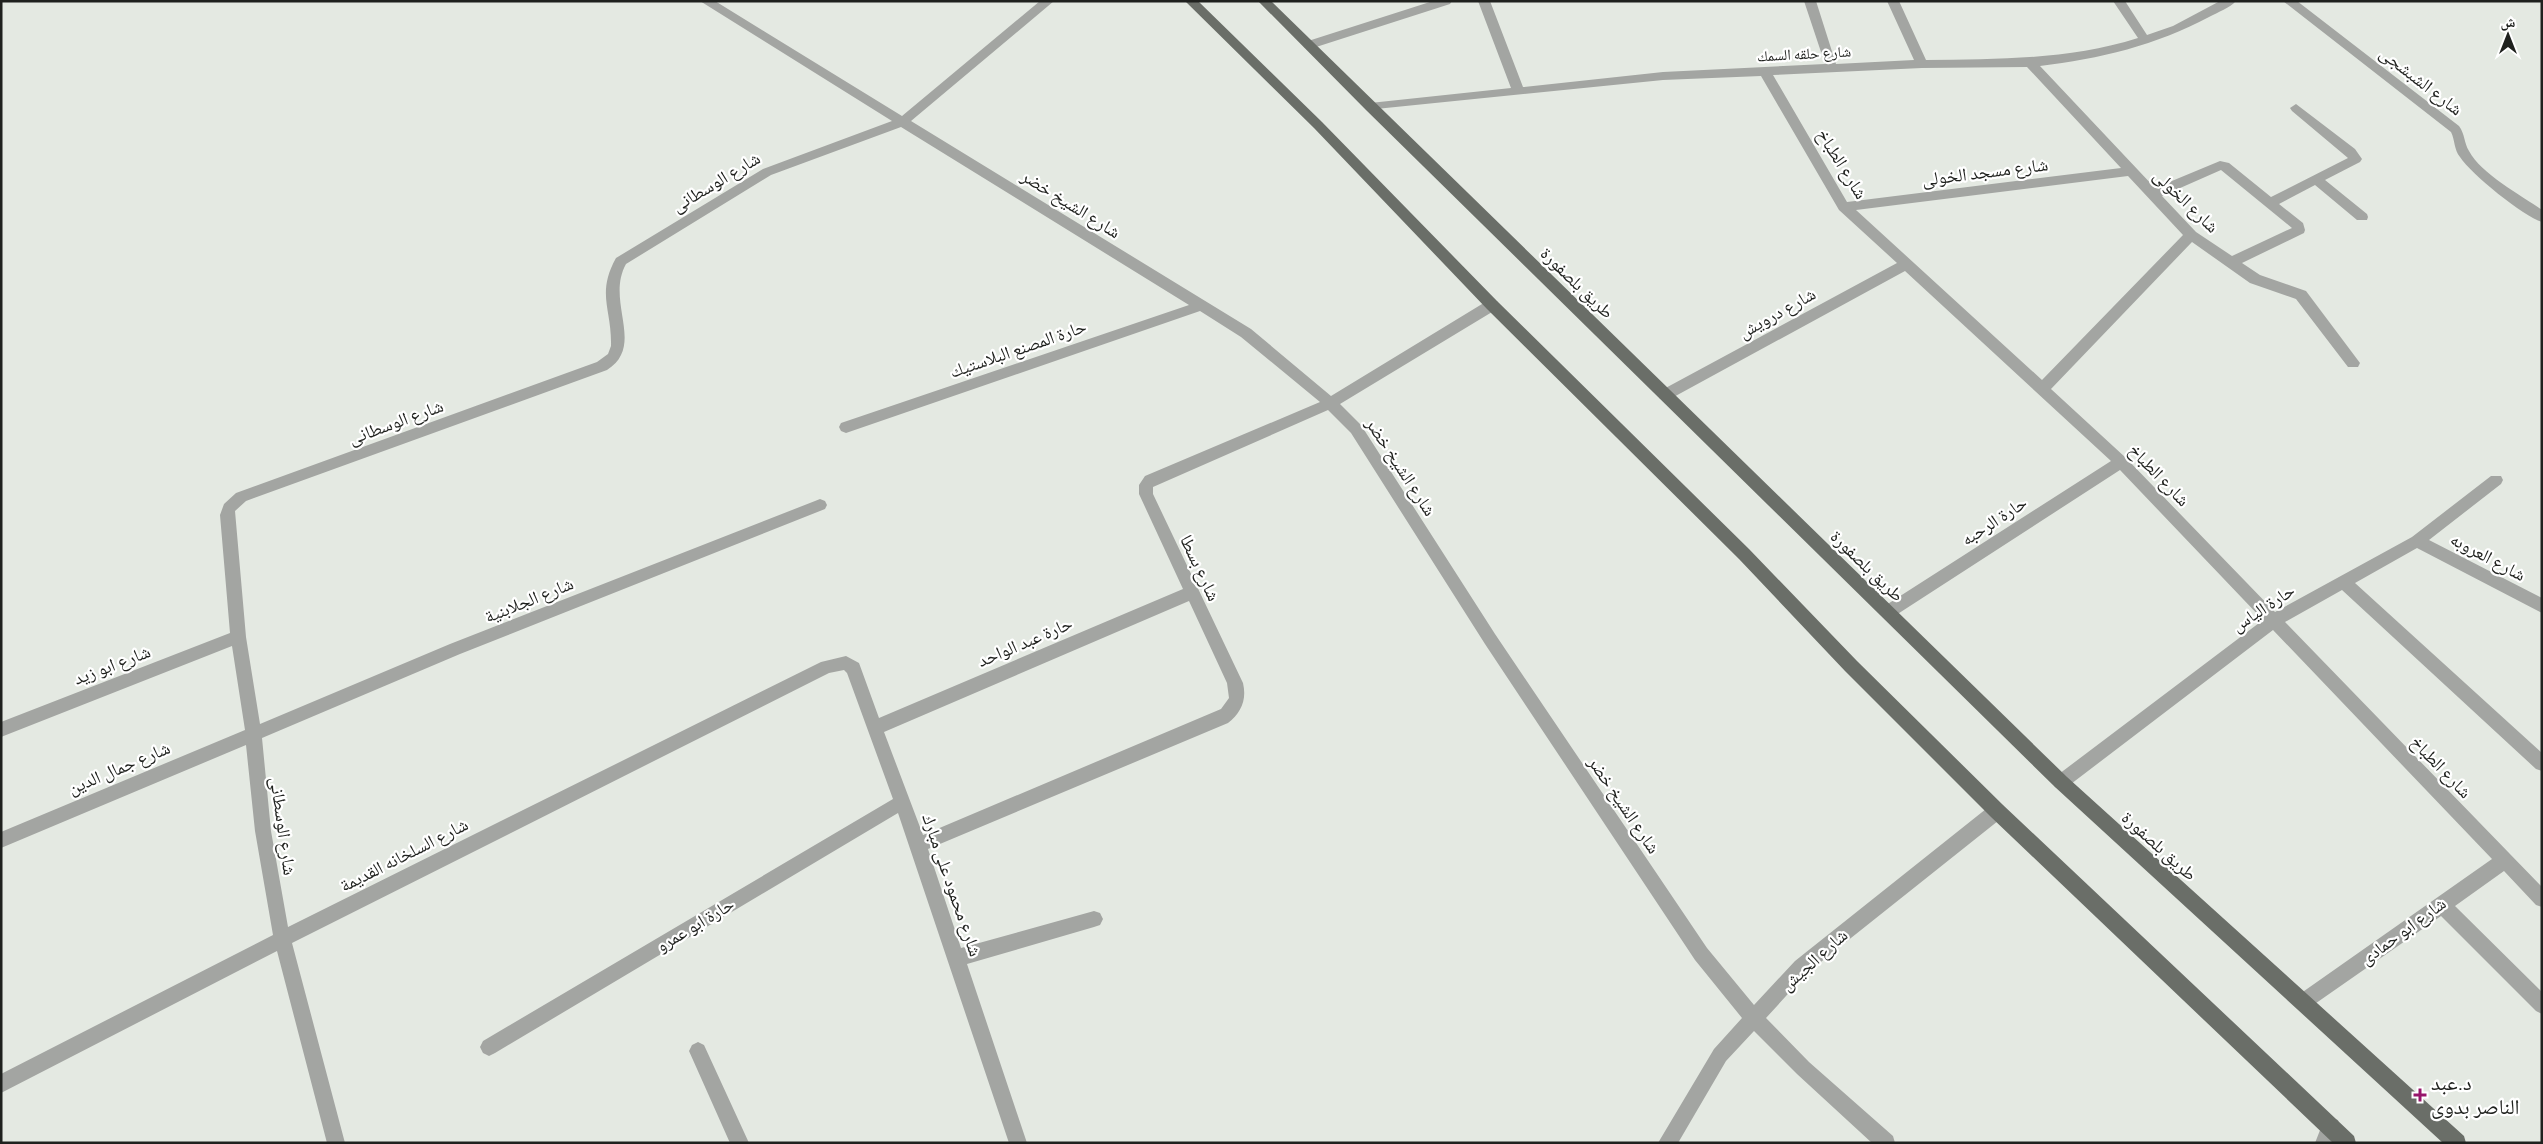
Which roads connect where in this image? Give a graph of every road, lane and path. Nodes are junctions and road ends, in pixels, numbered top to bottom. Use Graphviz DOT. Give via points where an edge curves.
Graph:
graph roads {
  1 [pos="706,1"];
  2 [pos="1048,1"];
  3 [pos="1191,1"];
  4 [pos="1264,1"];
  5 [pos="1446,1"];
  6 [pos="1484,1"];
  7 [pos="1810,1"];
  8 [pos="1893,1"];
  9 [pos="2119,1"];
  10 [pos="2230,1"];
  11 [pos="2289,1"];
  12 [pos="2145,40"];
  13 [pos="1309,46"];
  14 [pos="2030,63"];
  15 [pos="1922,64"];
  16 [pos="1832,69"];
  17 [pos="1765,72"];
  18 [pos="1518,90"];
  19 [pos="1370,108"];
  20 [pos="2296,108"];
  21 [pos="902,122"];
  22 [pos="2130,170"];
  23 [pos="2317,180"];
  24 [pos="2152,195"];
  25 [pos="2270,203"];
  26 [pos="1844,208"];
  27 [pos="2542,216"];
  28 [pos="2362,218"];
  29 [pos="2191,235"];
  30 [pos="2230,263"];
  31 [pos="1906,264"];
  32 [pos="1492,305"];
  33 [pos="1201,306"];
  34 [pos="2353,363"];
  35 [pos="2042,389"];
  36 [pos="1664,395"];
  37 [pos="1332,403"];
  38 [pos="846,427"];
  39 [pos="2121,462"];
  40 [pos="2496,480"];
  41 [pos="820,505"];
  42 [pos="2417,541"];
  43 [pos="2346,583"];
  44 [pos="1191,594"];
  45 [pos="2542,606"];
  46 [pos="1888,612"];
  47 [pos="2274,620"];
  48 [pos="238,637"];
  49 [pos="827,667"];
  50 [pos="875,728"];
  51 [pos="1,730"];
  52 [pos="253,733"];
  53 [pos="2542,764"];
  54 [pos="2061,782"];
  55 [pos="902,802"];
  56 [pos="1997,811"];
  57 [pos="1,840"];
  58 [pos="918,845"];
  59 [pos="2504,861"];
  60 [pos="2542,898"];
  61 [pos="2441,904"];
  62 [pos="1094,919"];
  63 [pos="282,939"];
  64 [pos="956,958"];
  65 [pos="2303,1002"];
  66 [pos="2542,1005"];
  67 [pos="1754,1019"];
  68 [pos="489,1047"];
  69 [pos="698,1051"];
  70 [pos="1,1084"];
  71 [pos="2327,1135"];
  72 [pos="336,1143"];
  73 [pos="740,1143"];
  74 [pos="1018,1143"];
  75 [pos="1667,1143"];
  76 [pos="1886,1143"];
  77 [pos="2347,1143"];
  78 [pos="2458,1143"];
  1 -- 21 [label="street, شارع الشيخ خضر"];
  2 -- 21 [label="street, شارع الوسطانى"];
  3 -- 32 [label="main road" via="1318,125"];
  4 -- 13 [label="main road, طريق بلصفورة"];
  5 -- 13 [label="street"];
  6 -- 18 [label="street"];
  7 -- 16 [label="street"];
  8 -- 15 [label="street"];
  9 -- 12 [label="street"];
  10 -- 12 [label="street, شارع حلقه السمك" via="2177,29"];
  11 -- 27 [label="street, شارع الشبشجى" via="2455,129 2460,136 2463,153 2473,165"];
  12 -- 14 [label="street, شارع حلقه السمك" via="2074,58"];
  13 -- 19 [label="main road, طريق بلصفورة"];
  14 -- 15 [label="street, شارع حلقه السمك"];
  14 -- 22 [label="street, شارع الخولى"];
  15 -- 16 [label="street, شارع حلقه السمك"];
  16 -- 17 [label="street, شارع حلقه السمك"];
  17 -- 18 [label="street, شارع حلقه السمك" via="1663,76"];
  17 -- 26 [label="street, شارع الطباخ"];
  18 -- 19 [label="street, شارع حلقه السمك"];
  19 -- 36 [label="main road, طريق بلصفورة"];
  20 -- 23 [label="street" via="2356,159"];
  21 -- 33 [label="street, شارع الشيخ خضر"];
  21 -- 48 [label="street, شارع الوسطانى" via="767,172 621,261 610,283 618,342 616,353 607,364 241,497 233,503 227,515"];
  22 -- 24 [label="street, شارع الخولى"];
  22 -- 26 [label="street, شارع مسجد الخولى"];
  23 -- 25 [label="street"];
  23 -- 28 [label="street"];
  24 -- 25 [label="street" via="2220,165"];
  24 -- 29 [label="street, شارع الخولى"];
  25 -- 30 [label="street" via="2299,230"];
  26 -- 31 [label="street, شارع الطباخ"];
  29 -- 30 [label="street, شارع الخولى"];
  29 -- 35 [label="street"];
  30 -- 34 [label="street, شارع الخولى" via="2261,282 2301,294"];
  31 -- 35 [label="street, شارع الطباخ"];
  31 -- 36 [label="street, شارع درويش"];
  32 -- 37 [label="street, شارع بسطا"];
  32 -- 56 [label="main road"];
  33 -- 37 [label="street, شارع الشيخ خضر" via="1246,333"];
  33 -- 38 [label="street, حارة المصنع البلاستيك"];
  35 -- 39 [label="street, شارع الطباخ"];
  36 -- 46 [label="main road, طريق بلصفورة"];
  37 -- 44 [label="street, شارع بسطا" via="1150,480 1146,485 1146,494"];
  37 -- 67 [label="street, شارع الشيخ خضر" via="1356,430 1490,639 1701,954"];
  39 -- 46 [label="street, حارة الرحبه"];
  39 -- 47 [label="street, شارع الطباخ"];
  40 -- 42 [label="street, حارة الياس"];
  41 -- 52 [label="street, شارع الجلابنية"];
  42 -- 43 [label="street, حارة الياس"];
  42 -- 45 [label="street, شارع العروبه"];
  43 -- 47 [label="street, حارة الياس"];
  43 -- 53 [label="street"];
  44 -- 50 [label="street, حارة عبد الواحد"];
  44 -- 58 [label="street, شارع بسطا" via="1238,692 1232,711 1222,718"];
  46 -- 54 [label="main road, طريق بلصفورة"];
  47 -- 54 [label="street, حارة الياس"];
  47 -- 59 [label="street, شارع الطباخ"];
  48 -- 51 [label="street, شارع ابو زيد"];
  48 -- 52 [label="street, شارع الوسطانى"];
  49 -- 50 [label="street, شارع محمود على مبارك" via="846,663 853,668"];
  49 -- 63 [label="street, شارع السلخانه القديمة"];
  50 -- 55 [label="street, شارع محمود على مبارك"];
  52 -- 57 [label="street, شارع جمال الدين"];
  52 -- 63 [label="street, شارع الوسطانى" via="263,831"];
  54 -- 65 [label="main road, طريق بلصفورة"];
  55 -- 58 [label="street, شارع محمود على مبارك"];
  55 -- 68 [label="street, حارة ابو عمرو"];
  56 -- 67 [label="street, شارع الجيش" via="1801,967"];
  56 -- 71 [label="main road"];
  58 -- 64 [label="street, شارع محمود على مبارك"];
  59 -- 60 [label="street, شارع الطباخ"];
  59 -- 61 [label="street, شارع ابو حمادى"];
  61 -- 65 [label="street, شارع ابو حمادى"];
  61 -- 66 [label="street"];
  62 -- 64 [label="street"];
  63 -- 70 [label="street, شارع السلخانه القديمة"];
  63 -- 72 [label="street, شارع الوسطانى"];
  64 -- 74 [label="street, شارع محمود على مبارك"];
  65 -- 78 [label="main road, طريق بلصفورة"];
  67 -- 75 [label="street, شارع الجيش" via="1720,1055"];
  67 -- 76 [label="street, شارع الشيخ خضر"];
  69 -- 73 [label="street"];
  71 -- 77 [label="main road"];
}
